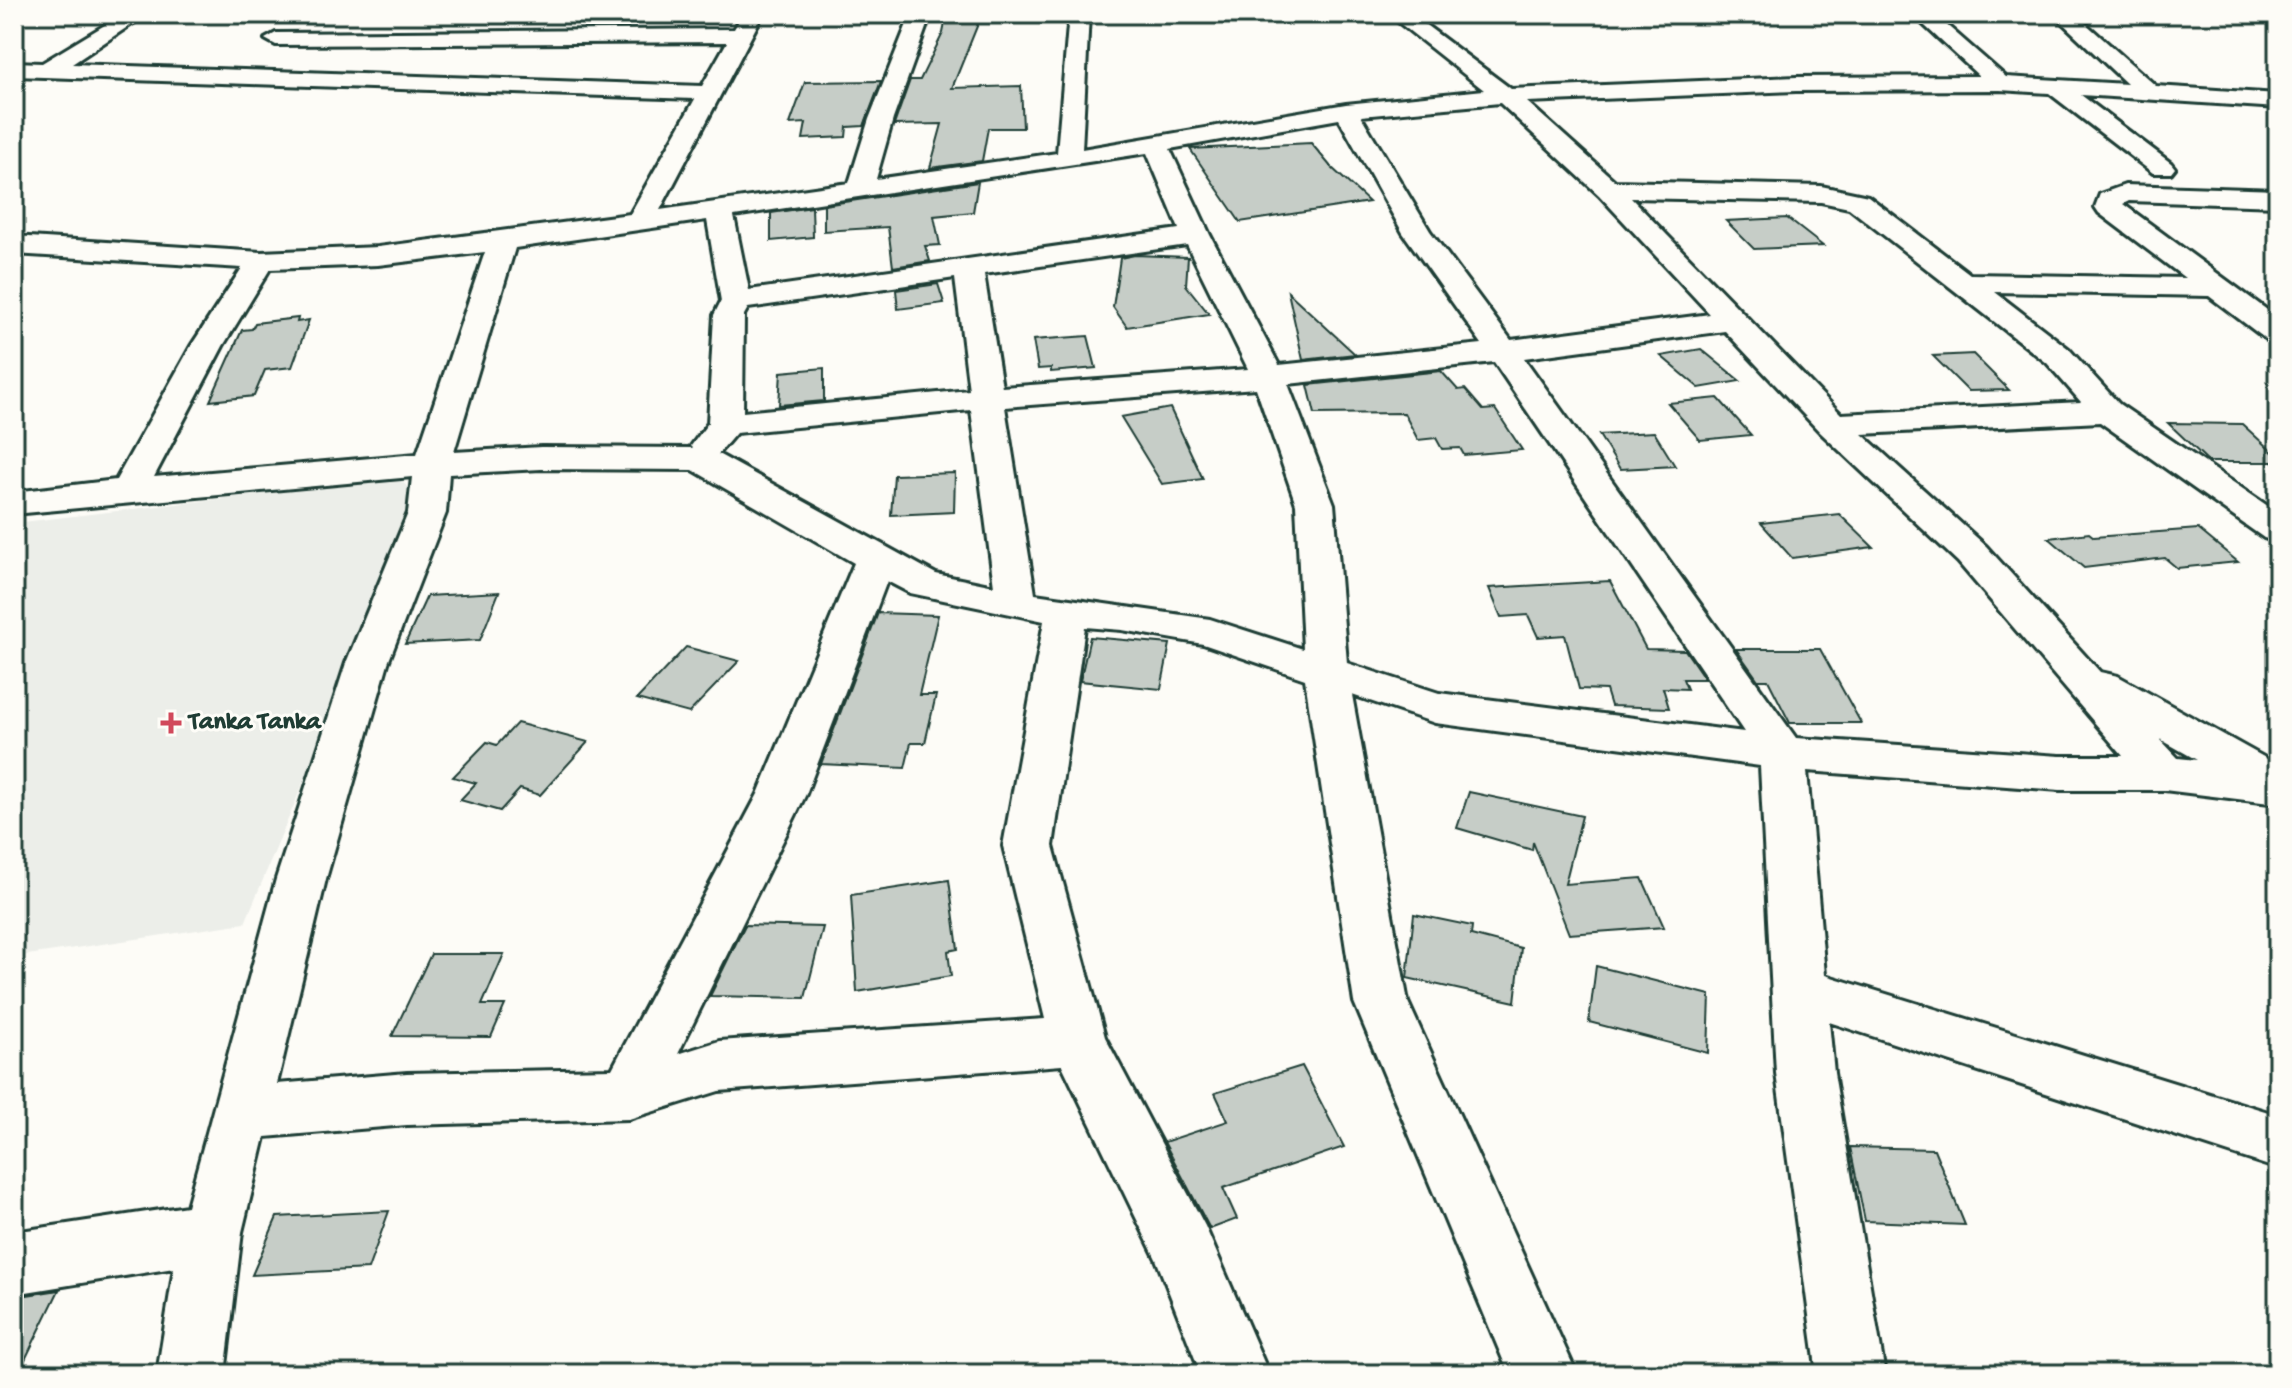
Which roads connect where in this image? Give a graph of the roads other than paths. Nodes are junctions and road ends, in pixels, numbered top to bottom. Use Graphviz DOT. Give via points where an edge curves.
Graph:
graph roads {
  1 [pos="137,14"];
  2 [pos="309,14"];
  3 [pos="921,14"];
  4 [pos="1079,14"];
  5 [pos="1922,14"];
  6 [pos="2063,14"];
  7 [pos="1406,15"];
  8 [pos="747,24"];
  9 [pos="263,48"];
  10 [pos="14,69"];
  11 [pos="47,70"];
  12 [pos="225,76"];
  13 [pos="2000,83"];
  14 [pos="2053,85"];
  15 [pos="2148,91"];
  16 [pos="710,93"];
  17 [pos="1506,96"];
  18 [pos="2278,101"];
  19 [pos="1346,111"];
  20 [pos="1155,143"];
  21 [pos="1069,159"];
  22 [pos="2162,168"];
  23 [pos="860,189"];
  24 [pos="1608,189"];
  25 [pos="2278,198"];
  26 [pos="719,210"];
  27 [pos="640,221"];
  28 [pos="1196,235"];
  29 [pos="503,241"];
  30 [pos="19,249"];
  31 [pos="261,261"];
  32 [pos="968,269"];
  33 [pos="1968,283"];
  34 [pos="2218,291"];
  35 [pos="2278,295"];
  36 [pos="736,301"];
  37 [pos="1734,320"];
  38 [pos="2278,333"];
  39 [pos="1503,351"];
  40 [pos="1269,377"];
  41 [pos="984,399"];
  42 [pos="2107,411"];
  43 [pos="725,424"];
  44 [pos="1832,425"];
  45 [pos="700,459"];
  46 [pos="432,464"];
  47 [pos="129,490"];
  48 [pos="14,503"];
  49 [pos="2278,530"];
  50 [pos="875,559"];
  51 [pos="1041,607"];
  52 [pos="2074,670"];
  53 [pos="1326,672"];
  54 [pos="1782,753"];
  55 [pos="2164,773"];
  56 [pos="2278,787"];
  57 [pos="1800,990"];
  58 [pos="1078,1040"];
  59 [pos="629,1094"];
  60 [pos="239,1113"];
  61 [pos="2278,1142"];
  62 [pos="211,1232"];
  63 [pos="14,1263"];
  64 [pos="191,1374"];
  65 [pos="1235,1374"];
  66 [pos="1543,1374"];
  67 [pos="1851,1374"];
  1 -- 11 [label="street"];
  2 -- 9 [label="street"];
  3 -- 23 [label="street"];
  4 -- 21 [label="street"];
  5 -- 13 [label="street"];
  6 -- 15 [label="street"];
  7 -- 17 [label="street"];
  8 -- 9 [label="street"];
  8 -- 16 [label="street"];
  9 -- 12 [label="street"];
  10 -- 11 [label="street"];
  11 -- 12 [label="street"];
  12 -- 16 [label="street"];
  13 -- 14 [label="street"];
  13 -- 17 [label="street" via="1796,84"];
  14 -- 15 [label="street"];
  14 -- 22 [label="street"];
  15 -- 18 [label="street"];
  16 -- 27 [label="street"];
  17 -- 19 [label="street"];
  17 -- 24 [label="street"];
  19 -- 20 [label="street"];
  19 -- 39 [label="street" via="1417,233"];
  20 -- 21 [label="street"];
  20 -- 28 [label="street"];
  21 -- 23 [label="street"];
  23 -- 26 [label="street"];
  24 -- 33 [label="street" via="1839,196 1858,202"];
  24 -- 37 [label="street"];
  25 -- 34 [label="street" via="2125,193 2110,200 2109,207"];
  26 -- 27 [label="street"];
  26 -- 36 [label="street"];
  27 -- 29 [label="street"];
  28 -- 32 [label="street"];
  28 -- 40 [label="street"];
  29 -- 31 [label="street" via="378,256"];
  29 -- 46 [label="street"];
  30 -- 31 [label="street"];
  31 -- 47 [label="street" via="207,346"];
  32 -- 36 [label="street"];
  32 -- 41 [label="street"];
  33 -- 34 [label="street"];
  33 -- 42 [label="street" via="2058,356"];
  34 -- 35 [label="street"];
  34 -- 38 [label="street"];
  36 -- 43 [label="street" via="729,315"];
  37 -- 39 [label="street"];
  37 -- 44 [label="street"];
  39 -- 40 [label="street"];
  39 -- 54 [label="street"];
  40 -- 41 [label="street"];
  40 -- 53 [label="street" via="1315,504"];
  41 -- 43 [label="street"];
  41 -- 51 [label="street"];
  42 -- 44 [label="street"];
  42 -- 49 [label="street"];
  43 -- 45 [label="street"];
  44 -- 52 [label="street" via="1972,554"];
  45 -- 46 [label="street"];
  45 -- 50 [label="street"];
  46 -- 47 [label="street"];
  46 -- 60 [label="street" via="427,513 367,663 301,879"];
  47 -- 48 [label="street"];
  50 -- 51 [label="street" via="924,584"];
  50 -- 59 [label="street" via="782,794"];
  51 -- 53 [label="street" via="1210,632"];
  51 -- 58 [label="street" via="1028,846"];
  52 -- 55 [label="street"];
  52 -- 56 [label="street"];
  53 -- 54 [label="street" via="1435,708"];
  53 -- 66 [label="street" via="1381,1002"];
  54 -- 55 [label="street" via="2060,773"];
  54 -- 57 [label="street"];
  55 -- 56 [label="street"];
  57 -- 61 [label="street"];
  57 -- 67 [label="street" via="1805,1073"];
  58 -- 59 [label="street" via="719,1066"];
  58 -- 65 [label="street" via="1183,1247"];
  59 -- 60 [label="street" via="407,1099"];
  60 -- 62 [label="street"];
  62 -- 63 [label="street"];
  62 -- 64 [label="street"];
}
